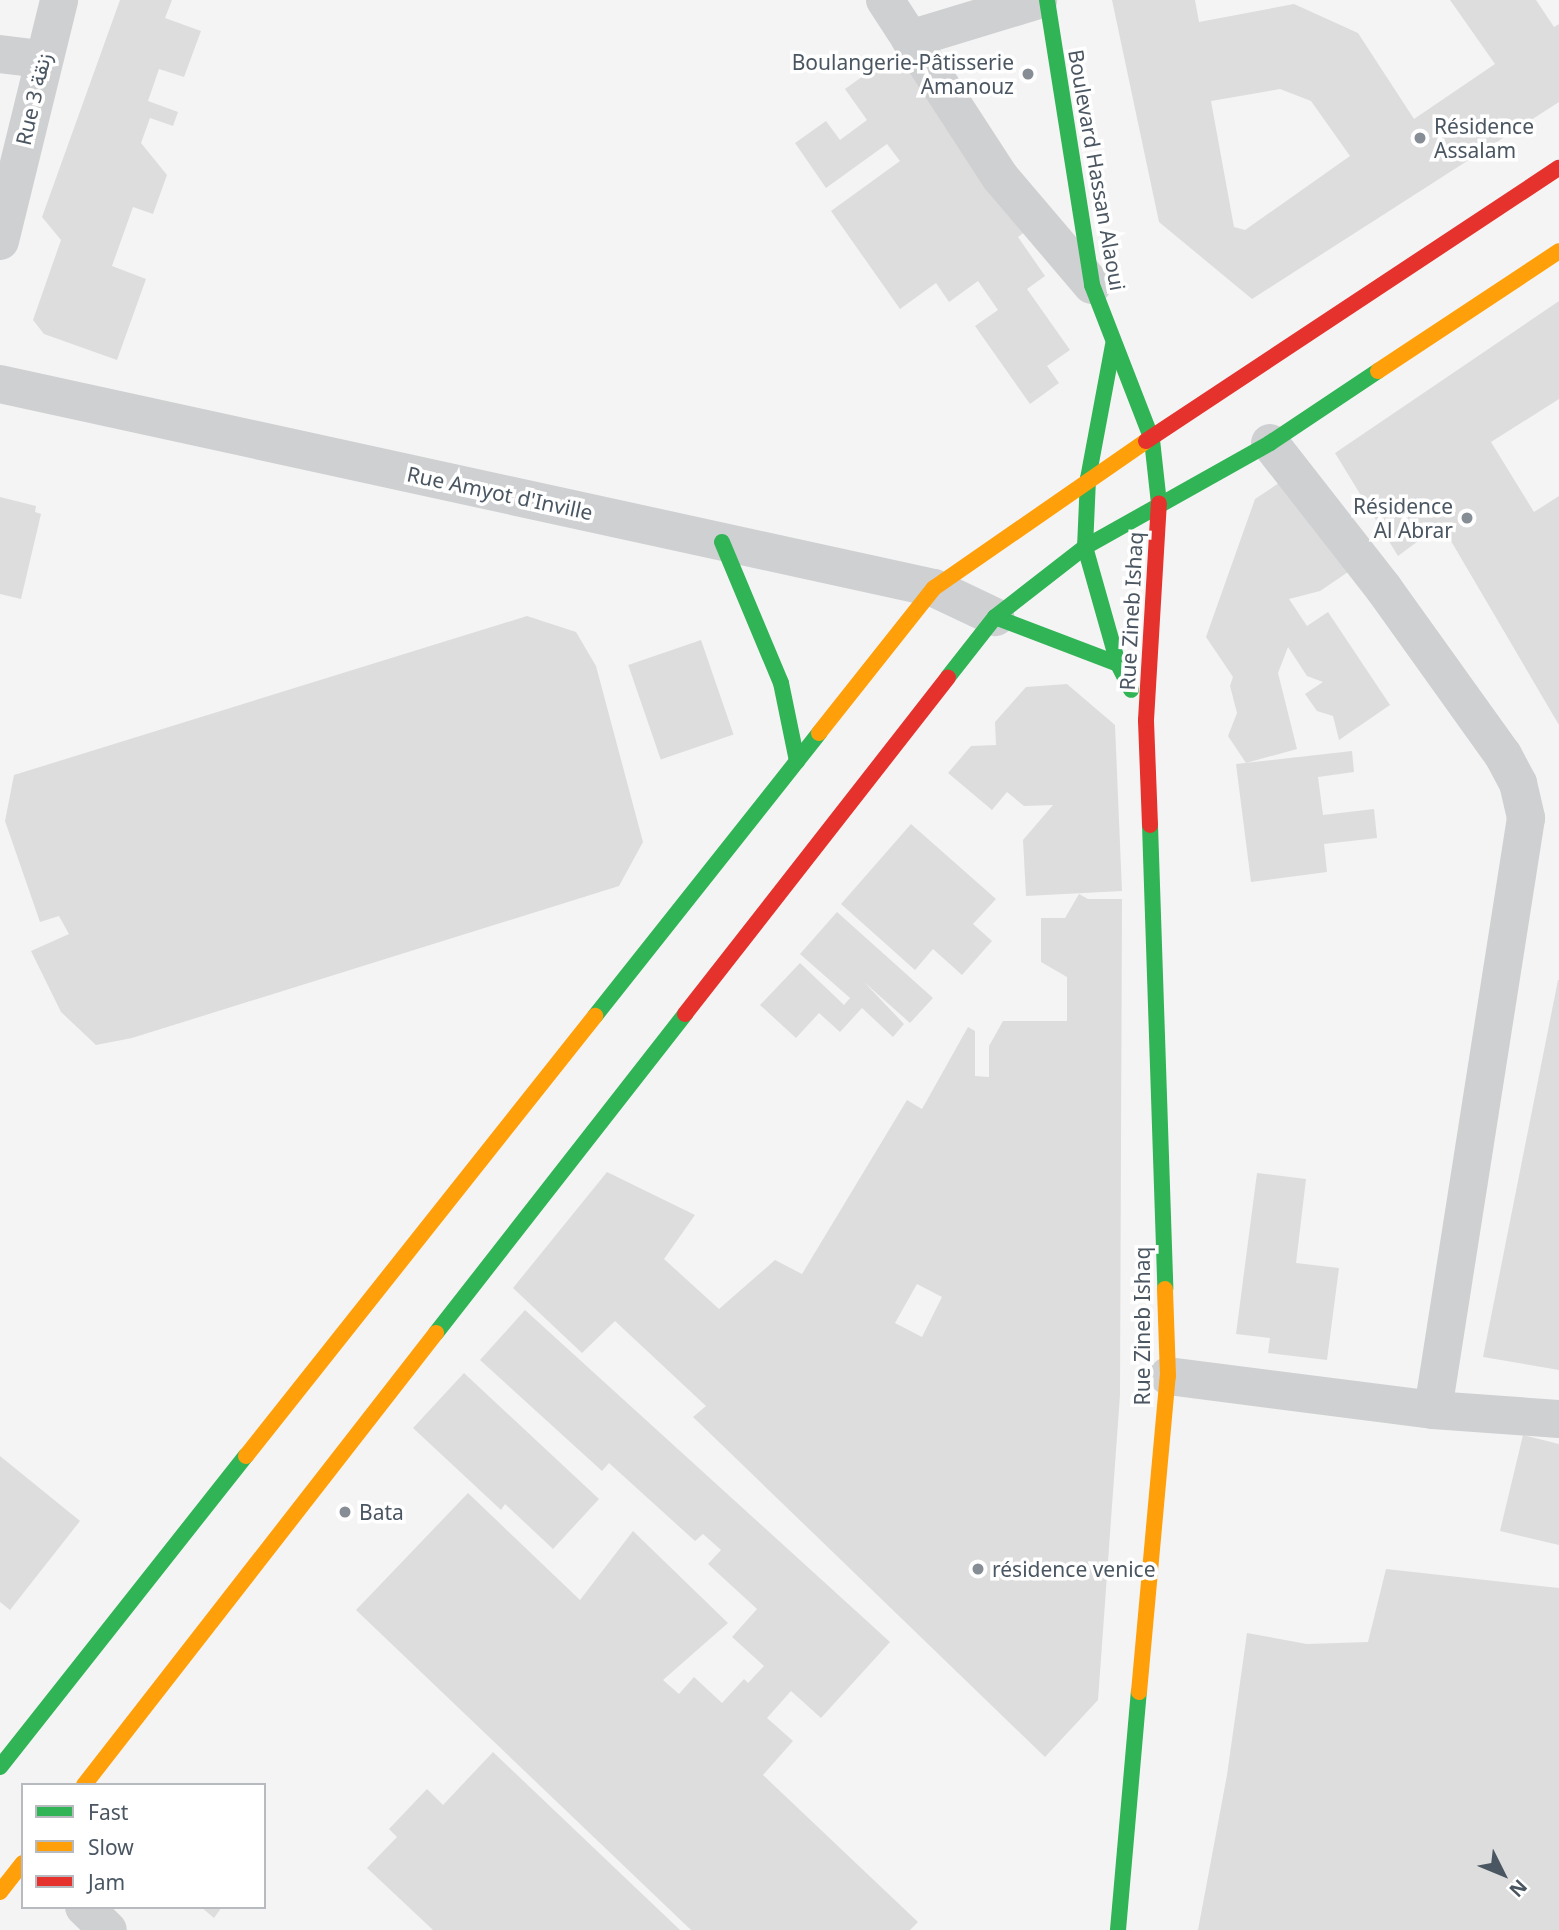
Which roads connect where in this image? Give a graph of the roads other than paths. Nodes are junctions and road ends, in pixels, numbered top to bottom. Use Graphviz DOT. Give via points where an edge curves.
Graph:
graph roads {
  1 [pos="59,0"];
  2 [pos="884,0"];
  3 [pos="1038,0"];
  4 [pos="1046,0"];
  5 [pos="910,39"];
  6 [pos="0,54"];
  7 [pos="41,59"];
  8 [pos="1559,168"];
  9 [pos="0,241"];
  10 [pos="1559,251"];
  11 [pos="1092,285"];
  12 [pos="1113,345"];
  13 [pos="0,384"];
  14 [pos="1152,440"];
  15 [pos="1270,443"];
  16 [pos="1088,479"];
  17 [pos="1159,505"];
  18 [pos="722,542"];
  19 [pos="1085,547"];
  20 [pos="934,588"];
  21 [pos="995,617"];
  22 [pos="1118,664"];
  23 [pos="1146,720"];
  24 [pos="797,761"];
  25 [pos="1168,1377"];
  26 [pos="1433,1410"];
  27 [pos="1559,1419"];
  28 [pos="0,1767"];
  29 [pos="86,1783"];
  30 [pos="21,1866"];
  31 [pos="0,1892"];
  32 [pos="86,1909"];
  33 [pos="108,1930"];
  34 [pos="1118,1930"];
  1 -- 7 [label="street, Rue 3 زنقة"];
  2 -- 5 [label="street"];
  3 -- 5 [label="street"];
  4 -- 11 [label="main road, Boulevard Hassan Alaoui"];
  5 -- 11 [label="street" via="1000,177"];
  6 -- 7 [label="street"];
  7 -- 9 [label="street, Rue 3 زنقة"];
  8 -- 14 [label="main road"];
  10 -- 15 [label="main road"];
  11 -- 12 [label="main road, Boulevard Hassan Alaoui"];
  12 -- 14 [label="main road, Boulevard Hassan Alaoui"];
  12 -- 16 [label="main road, Boulevard Hassan Alaoui"];
  13 -- 18 [label="street, Rue Amyot d'Inville"];
  14 -- 16 [label="main road"];
  14 -- 17 [label="main road, Boulevard Hassan Alaoui"];
  15 -- 17 [label="main road"];
  15 -- 26 [label="street" via="1384,589 1503,755 1518,783 1525,818"];
  16 -- 19 [label="main road, Rue Zineb Ishaq"];
  16 -- 20 [label="main road"];
  17 -- 19 [label="main road"];
  17 -- 23 [label="main road, Rue Zineb Ishaq"];
  18 -- 20 [label="street, Rue Amyot d'Inville"];
  18 -- 24 [label="main road" via="777,671"];
  19 -- 21 [label="main road"];
  19 -- 22 [label="main road, Rue Zineb Ishaq"];
  20 -- 21 [label="street, Rue Amyot d'Inville"];
  20 -- 24 [label="main road"];
  21 -- 22 [label="main road"];
  21 -- 29 [label="main road"];
  22 -- 23 [label="main road, Rue Zineb Ishaq"];
  23 -- 25 [label="main road, Rue Zineb Ishaq"];
  24 -- 28 [label="main road"];
  25 -- 26 [label="street"];
  25 -- 34 [label="main road, Rue Zineb Ishaq"];
  26 -- 27 [label="street"];
  30 -- 31 [label="main road"];
  32 -- 33 [label="street"];
}
